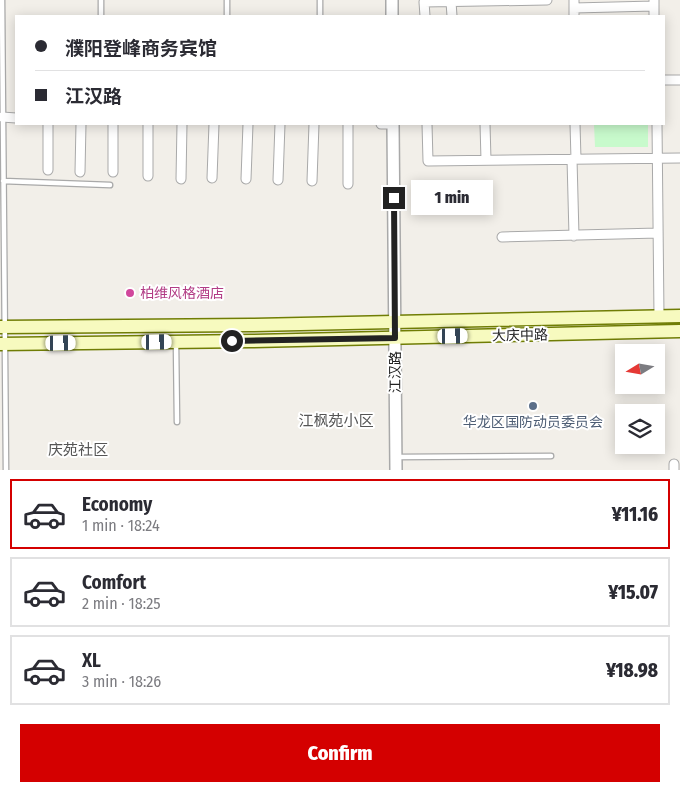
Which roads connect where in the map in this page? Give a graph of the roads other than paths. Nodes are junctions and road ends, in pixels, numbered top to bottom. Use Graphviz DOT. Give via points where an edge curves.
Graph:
graph roads {
  1 [pos="2,0"];
  2 [pos="101,0"];
  3 [pos="227,0"];
  4 [pos="320,0"];
  5 [pos="392,0"];
  6 [pos="547,0"];
  7 [pos="452,2"];
  8 [pos="654,3"];
  9 [pos="607,4"];
  10 [pos="574,8"];
  11 [pos="101,15"];
  12 [pos="227,15"];
  13 [pos="320,15"];
  14 [pos="392,15"];
  15 [pos="425,15"];
  16 [pos="452,15"];
  17 [pos="665,80"];
  18 [pos="680,80"];
  19 [pos="2,117"];
  20 [pos="15,118"];
  21 [pos="48,125"];
  22 [pos="81,125"];
  23 [pos="113,125"];
  24 [pos="148,125"];
  25 [pos="182,125"];
  26 [pos="214,125"];
  27 [pos="248,125"];
  28 [pos="280,125"];
  29 [pos="314,125"];
  30 [pos="348,125"];
  31 [pos="393,125"];
  32 [pos="427,125"];
  33 [pos="485,125"];
  34 [pos="575,125"];
  35 [pos="657,125"];
  36 [pos="657,157"];
  37 [pos="680,158"];
  38 [pos="574,159"];
  39 [pos="486,160"];
  40 [pos="48,170"];
  41 [pos="80,172"];
  42 [pos="113,172"];
  43 [pos="148,176"];
  44 [pos="212,178"];
  45 [pos="180,179"];
  46 [pos="246,180"];
  47 [pos="278,180"];
  48 [pos="3,181"];
  49 [pos="312,181"];
  50 [pos="348,184"];
  51 [pos="110,185"];
  52 [pos="658,234"];
  53 [pos="574,236"];
  54 [pos="502,237"];
  55 [pos="660,316"];
  56 [pos="680,316"];
  57 [pos="394,322"];
  58 [pos="2,327"];
  59 [pos="680,331"];
  60 [pos="395,338"];
  61 [pos="176,342"];
  62 [pos="2,344"];
  63 [pos="177,422"];
  64 [pos="551,456"];
  65 [pos="396,457"];
  66 [pos="6,470"];
  67 [pos="396,470"];
  1 -- 19 [label="lane"];
  2 -- 11 [label="lane"];
  3 -- 12 [label="lane"];
  4 -- 13 [label="lane"];
  5 -- 14 [label="street"];
  6 -- 7 [label="street"];
  7 -- 15 [label="street" via="424,2"];
  7 -- 16 [label="street"];
  8 -- 9 [label="street"];
  9 -- 10 [label="street"];
  17 -- 18 [label="street"];
  19 -- 20 [label="street"];
  19 -- 48 [label="lane"];
  21 -- 40 [label="street"];
  22 -- 41 [label="street"];
  23 -- 42 [label="street"];
  24 -- 43 [label="street"];
  25 -- 45 [label="street"];
  26 -- 44 [label="street"];
  27 -- 46 [label="street"];
  28 -- 47 [label="street"];
  29 -- 49 [label="street"];
  30 -- 50 [label="street"];
  31 -- 57 [label="street, 江汉路"];
  32 -- 39 [label="street" via="428,161"];
  33 -- 39 [label="street"];
  34 -- 38 [label="street"];
  35 -- 36 [label="street"];
  36 -- 37 [label="street"];
  36 -- 38 [label="street"];
  36 -- 52 [label="street"];
  38 -- 39 [label="street"];
  38 -- 53 [label="street"];
  48 -- 51 [label="lane"];
  48 -- 58 [label="lane"];
  52 -- 53 [label="street"];
  52 -- 55 [label="street"];
  53 -- 54 [label="street"];
  55 -- 56 [label="main road, 大庆中路"];
  55 -- 57 [label="main road, 大庆中路"];
  57 -- 58 [label="main road, 大庆中路"];
  57 -- 60 [label="street, 江汉路"];
  58 -- 62 [label="lane"];
  59 -- 60 [label="main road, 大庆中路"];
  60 -- 61 [label="main road, 大庆中路"];
  60 -- 65 [label="street, 江汉路"];
  61 -- 62 [label="main road, 大庆中路"];
  61 -- 63 [label="lane"];
  62 -- 66 [label="lane"];
  64 -- 65 [label="lane"];
  65 -- 67 [label="street, 江汉路"];
}
